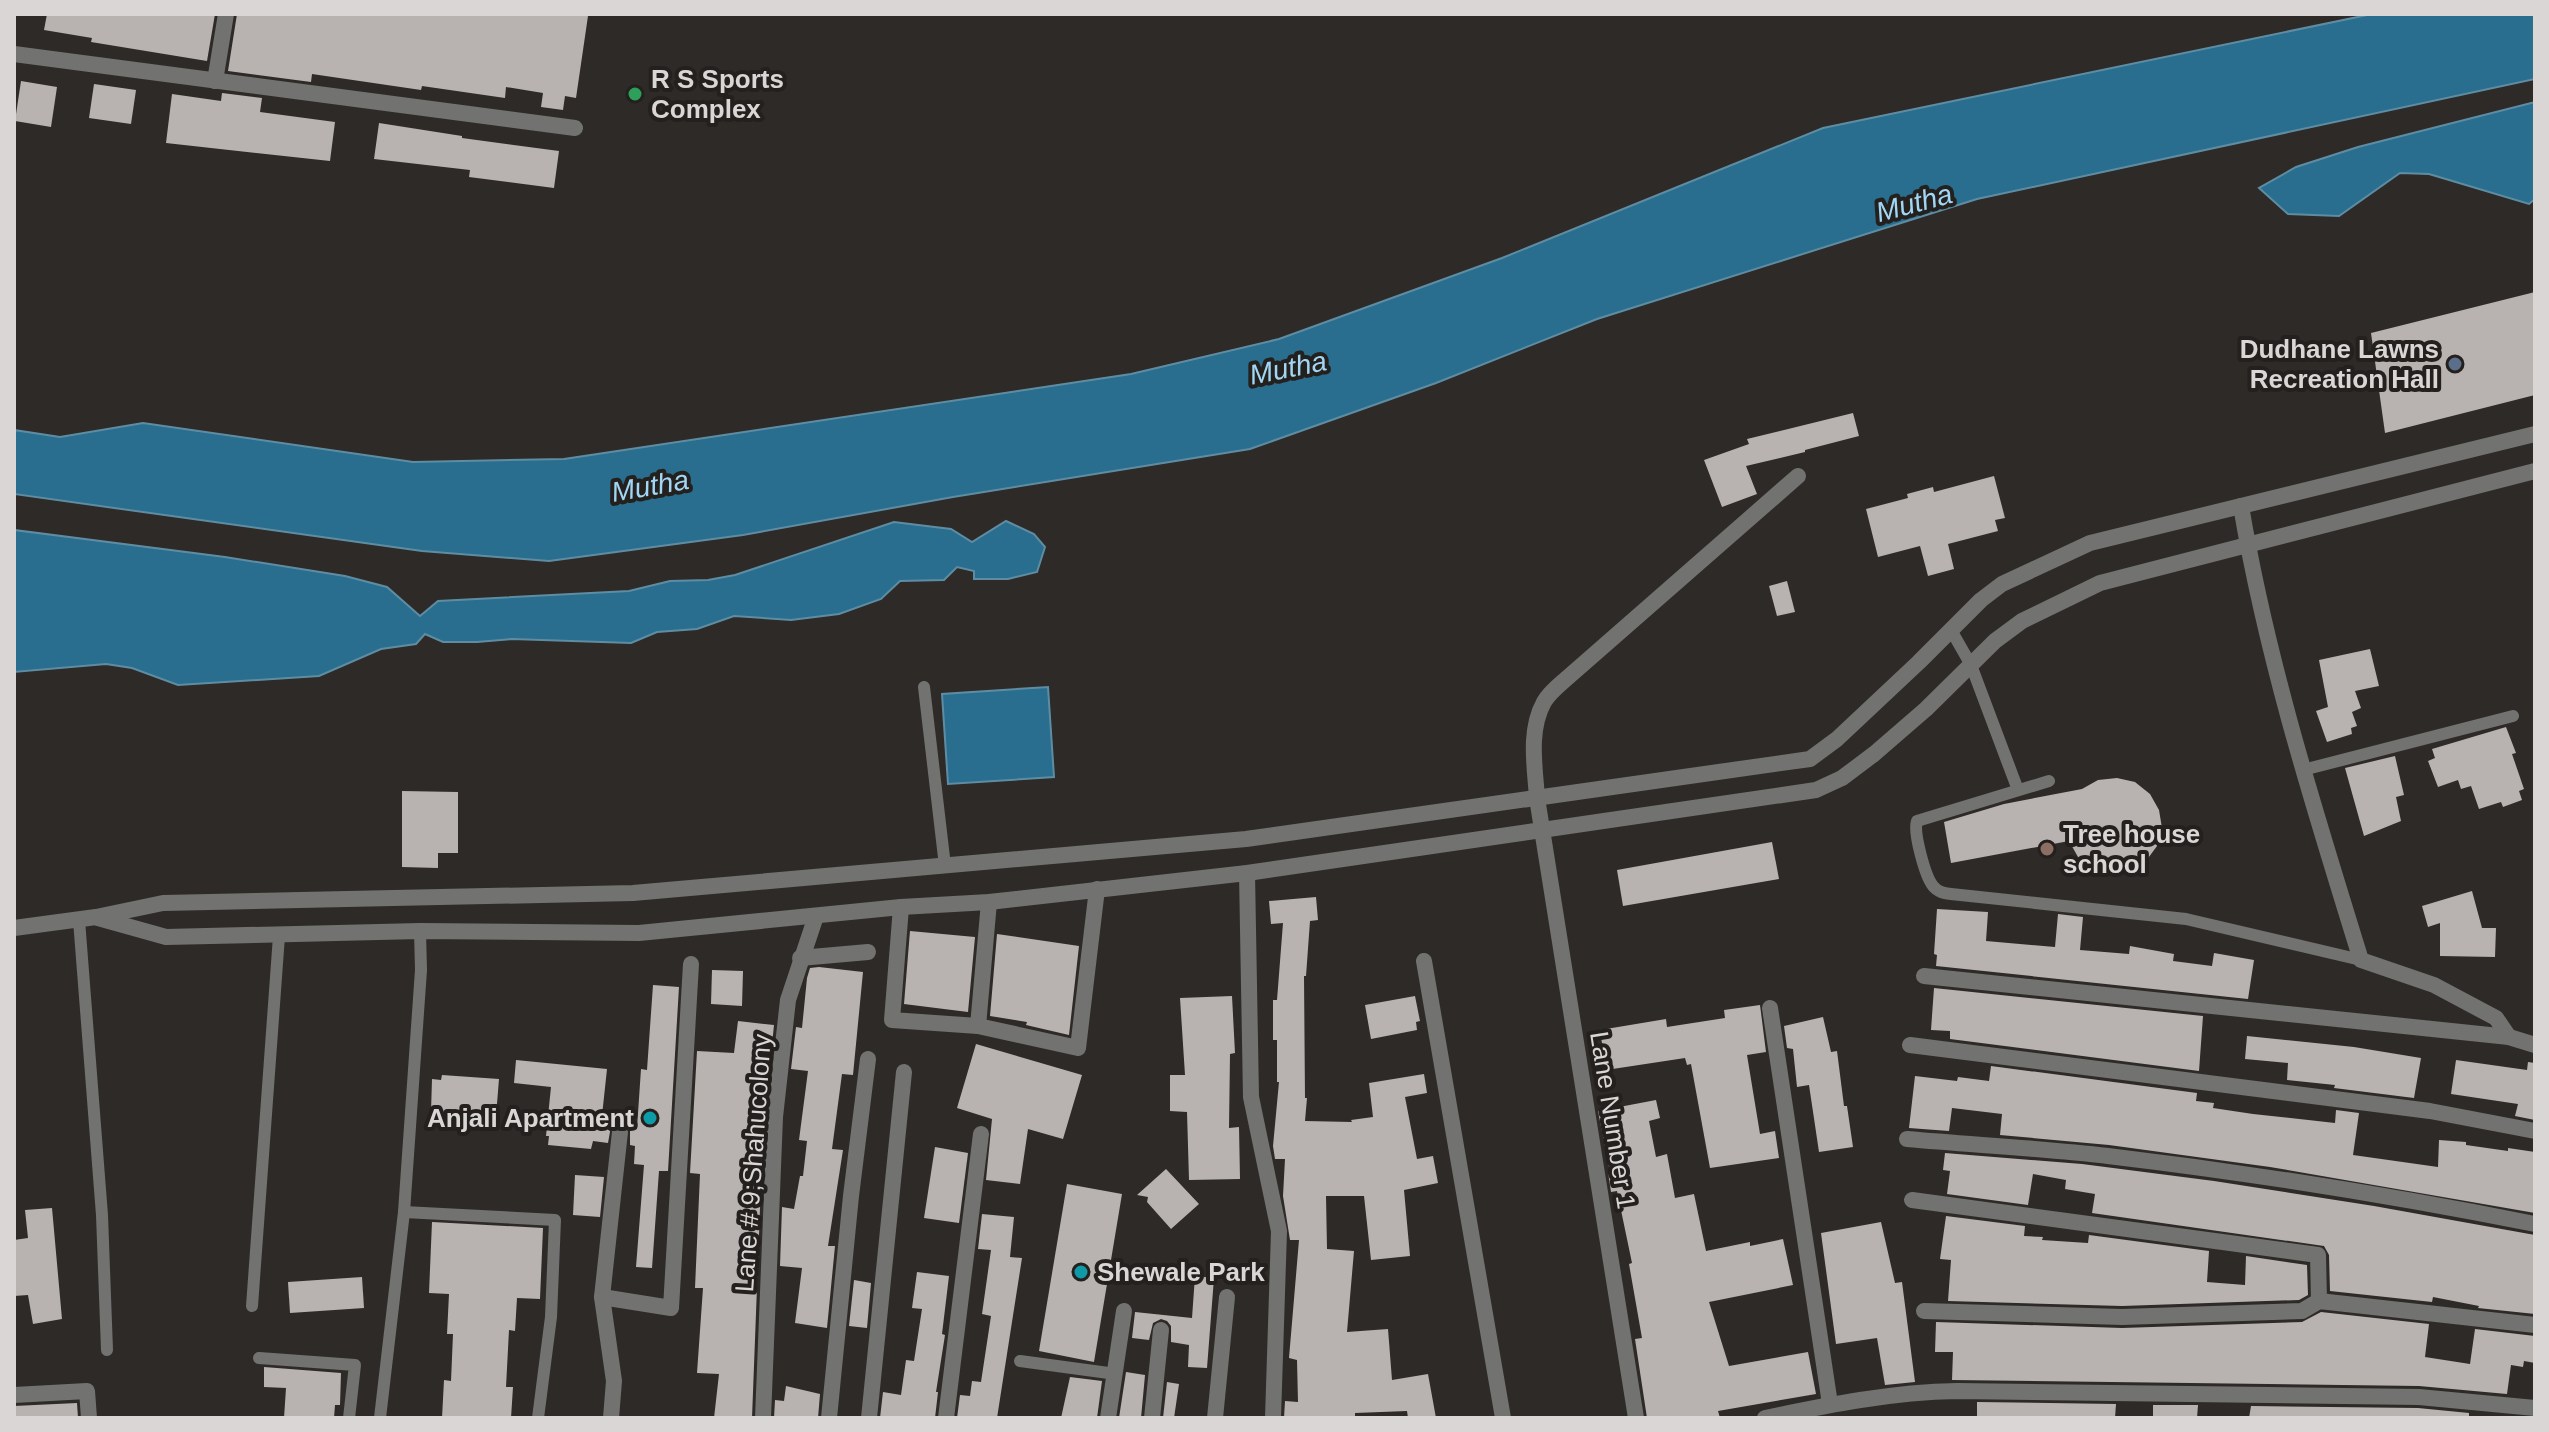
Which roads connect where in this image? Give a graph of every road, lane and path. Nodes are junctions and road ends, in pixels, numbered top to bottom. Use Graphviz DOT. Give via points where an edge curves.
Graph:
graph roads {
  1 [pos="226,14"];
  2 [pos="14,54"];
  3 [pos="215,81"];
  4 [pos="575,128"];
  5 [pos="2535,434"];
  6 [pos="2535,471"];
  7 [pos="1798,476"];
  8 [pos="2241,506"];
  9 [pos="2247,545"];
  10 [pos="1951,630"];
  11 [pos="1971,665"];
  12 [pos="924,687"];
  13 [pos="2513,716"];
  14 [pos="2303,770"];
  15 [pos="2049,781"];
  16 [pos="2018,790"];
  17 [pos="1537,798"];
  18 [pos="1542,830"];
  19 [pos="945,866"];
  20 [pos="1247,873"];
  21 [pos="1097,889"];
  22 [pos="989,902"];
  23 [pos="901,907"];
  24 [pos="816,916"];
  25 [pos="88,918"];
  26 [pos="14,928"];
  27 [pos="420,931"];
  28 [pos="279,936"];
  29 [pos="868,952"];
  30 [pos="800,958"];
  31 [pos="2361,960"];
  32 [pos="1424,961"];
  33 [pos="691,964"];
  34 [pos="1924,976"];
  35 [pos="1770,1008"];
  36 [pos="978,1026"];
  37 [pos="2509,1037"];
  38 [pos="1910,1045"];
  39 [pos="2535,1045"];
  40 [pos="868,1059"];
  41 [pos="904,1072"];
  42 [pos="2535,1131"];
  43 [pos="620,1132"];
  44 [pos="981,1134"];
  45 [pos="1907,1139"];
  46 [pos="1912,1200"];
  47 [pos="404,1212"];
  48 [pos="2535,1224"];
  49 [pos="602,1297"];
  50 [pos="1227,1297"];
  51 [pos="2319,1301"];
  52 [pos="252,1306"];
  53 [pos="1124,1311"];
  54 [pos="1924,1311"];
  55 [pos="2535,1325"];
  56 [pos="1161,1330"];
  57 [pos="107,1350"];
  58 [pos="259,1358"];
  59 [pos="1020,1361"];
  60 [pos="1116,1374"];
  61 [pos="14,1395"];
  62 [pos="1830,1404"];
  63 [pos="2535,1408"];
  64 [pos="89,1418"];
  65 [pos="349,1418"];
  66 [pos="380,1418"];
  67 [pos="538,1418"];
  68 [pos="611,1418"];
  69 [pos="763,1418"];
  70 [pos="829,1418"];
  71 [pos="869,1418"];
  72 [pos="946,1418"];
  73 [pos="1108,1418"];
  74 [pos="1152,1418"];
  75 [pos="1215,1418"];
  76 [pos="1273,1418"];
  77 [pos="1503,1418"];
  78 [pos="1636,1418"];
  79 [pos="1765,1418"];
  1 -- 3 [label="street"];
  2 -- 3 [label="street"];
  3 -- 4 [label="street"];
  5 -- 8 [label="street"];
  6 -- 9 [label="street"];
  7 -- 17 [label="street, Lane Number 1" via="1545,700 1534,738"];
  8 -- 9 [label="street"];
  8 -- 10 [label="street" via="2090,543 2002,584"];
  9 -- 11 [label="street" via="2100,583 2022,621"];
  9 -- 14 [label="street"];
  10 -- 11 [label="lane"];
  10 -- 17 [label="street" via="1810,759"];
  11 -- 16 [label="lane"];
  11 -- 18 [label="street" via="1874,754 1816,790"];
  12 -- 19 [label="lane"];
  13 -- 14 [label="lane"];
  14 -- 31 [label="street"];
  15 -- 16 [label="lane"];
  16 -- 31 [label="lane" via="1917,821 1915,832 1935,888 1942,893 2186,919"];
  17 -- 18 [label="street, Lane Number 1"];
  17 -- 19 [label="street" via="1246,839"];
  18 -- 20 [label="street"];
  18 -- 78 [label="street, Lane Number 1"];
  19 -- 25 [label="street" via="633,893 163,903"];
  20 -- 21 [label="street"];
  20 -- 76 [label="street" via="1251,1097 1279,1231"];
  21 -- 22 [label="street"];
  21 -- 36 [label="street" via="1078,1048"];
  22 -- 23 [label="street"];
  22 -- 36 [label="street"];
  23 -- 24 [label="street"];
  23 -- 36 [label="street" via="892,1020"];
  24 -- 27 [label="street" via="639,933"];
  24 -- 30 [label="street, Lane # 9;Shahucolony"];
  25 -- 26 [label="street"];
  25 -- 28 [label="street" via="166,937"];
  25 -- 57 [label="lane"];
  27 -- 28 [label="street"];
  27 -- 47 [label="lane"];
  28 -- 52 [label="lane"];
  29 -- 30 [label="street"];
  30 -- 69 [label="street, Lane # 9;Shahucolony" via="788,1000 775,1117"];
  31 -- 37 [label="street" via="2434,985 2496,1018"];
  32 -- 77 [label="street"];
  33 -- 49 [label="street" via="671,1308"];
  34 -- 37 [label="street"];
  35 -- 62 [label="street"];
  37 -- 39 [label="street"];
  38 -- 42 [label="street" via="2414,1109"];
  40 -- 70 [label="street"];
  41 -- 71 [label="street"];
  43 -- 49 [label="street"];
  44 -- 72 [label="street"];
  45 -- 48 [label="street" via="2205,1169"];
  46 -- 51 [label="street" via="2318,1255"];
  47 -- 66 [label="lane"];
  47 -- 67 [label="lane" via="555,1220 551,1317"];
  49 -- 68 [label="street" via="614,1381"];
  50 -- 75 [label="street"];
  51 -- 54 [label="street" via="2302,1311 2137,1316"];
  51 -- 55 [label="street"];
  53 -- 60 [label="street"];
  56 -- 74 [label="street"];
  58 -- 65 [label="lane" via="355,1365"];
  59 -- 60 [label="lane"];
  60 -- 73 [label="street"];
  61 -- 64 [label="street" via="87,1391"];
  62 -- 63 [label="street" via="1957,1391 2419,1397"];
  62 -- 79 [label="street"];
}
